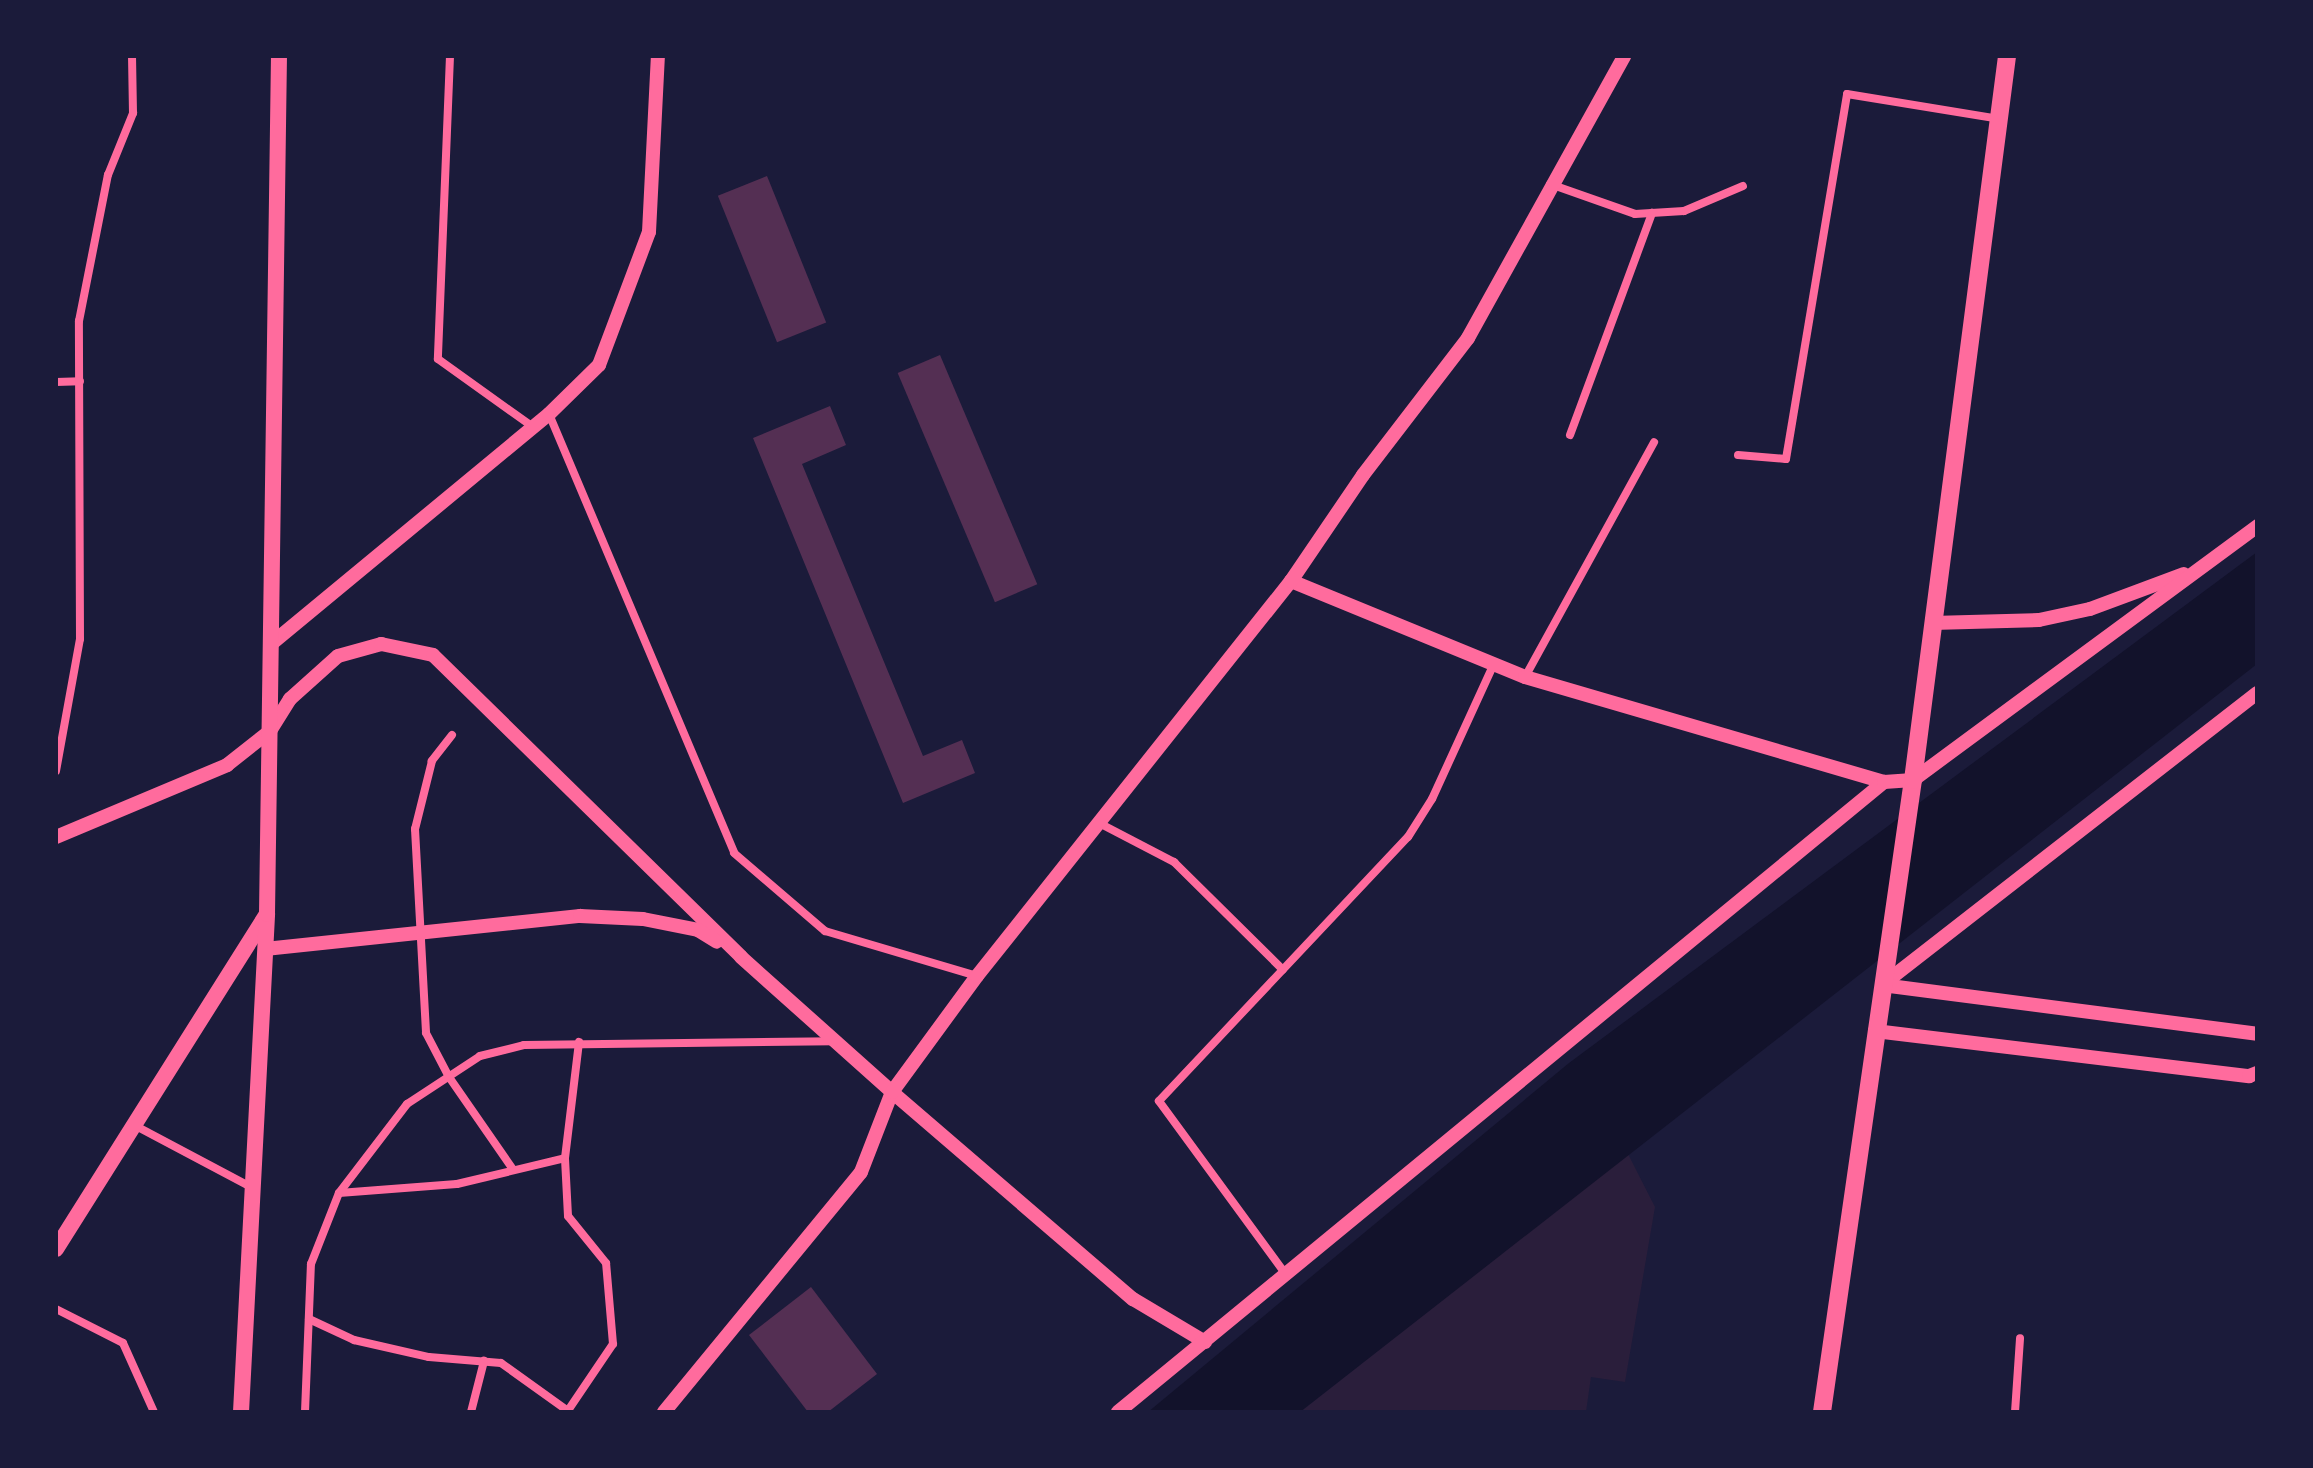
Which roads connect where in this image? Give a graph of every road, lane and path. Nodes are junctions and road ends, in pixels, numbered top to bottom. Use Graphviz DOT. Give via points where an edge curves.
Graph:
graph roads {
  1 [pos="132,56"];
  2 [pos="279,56"];
  3 [pos="450,56"];
  4 [pos="658,56"];
  5 [pos="1624,56"];
  6 [pos="2007,56"];
  7 [pos="2000,119"];
  8 [pos="1550,184"];
  9 [pos="1743,186"];
  10 [pos="1652,213"];
  11 [pos="80,381"];
  12 [pos="56,382"];
  13 [pos="549,414"];
  14 [pos="533,427"];
  15 [pos="1570,435"];
  16 [pos="1654,442"];
  17 [pos="1738,455"];
  18 [pos="2257,526"];
  19 [pos="2200,568"];
  20 [pos="1291,581"];
  21 [pos="1932,623"];
  22 [pos="271,644"];
  23 [pos="1493,666"];
  24 [pos="1525,677"];
  25 [pos="2257,693"];
  26 [pos="270,731"];
  27 [pos="452,735"];
  28 [pos="56,771"];
  29 [pos="1913,780"];
  30 [pos="1884,782"];
  31 [pos="1099,823"];
  32 [pos="56,837"];
  33 [pos="267,914"];
  34 [pos="421,937"];
  35 [pos="265,949"];
  36 [pos="741,957"];
  37 [pos="1283,970"];
  38 [pos="977,976"];
  39 [pos="1882,985"];
  40 [pos="1875,1031"];
  41 [pos="2256,1034"];
  42 [pos="835,1041"];
  43 [pos="579,1042"];
  44 [pos="2254,1075"];
  45 [pos="449,1077"];
  46 [pos="892,1092"];
  47 [pos="134,1125"];
  48 [pos="565,1158"];
  49 [pos="512,1168"];
  50 [pos="253,1188"];
  51 [pos="339,1193"];
  52 [pos="56,1249"];
  53 [pos="1288,1276"];
  54 [pos="56,1309"];
  55 [pos="309,1319"];
  56 [pos="2020,1338"];
  57 [pos="1205,1342"];
  58 [pos="484,1361"];
  59 [pos="154,1412"];
  60 [pos="241,1412"];
  61 [pos="305,1412"];
  62 [pos="471,1412"];
  63 [pos="568,1412"];
  64 [pos="664,1412"];
  65 [pos="1118,1412"];
  66 [pos="1822,1412"];
  67 [pos="2015,1412"];
  1 -- 11 [label="street" via="133,113 108,175 79,321"];
  2 -- 22 [label="main road"];
  3 -- 14 [label="street" via="438,359"];
  4 -- 13 [label="street" via="649,232 632,289 599,365"];
  5 -- 8 [label="street"];
  6 -- 7 [label="main road"];
  7 -- 17 [label="street" via="1847,94 1786,459"];
  7 -- 21 [label="main road"];
  8 -- 10 [label="street" via="1635,214"];
  8 -- 20 [label="street" via="1468,338 1363,475"];
  9 -- 10 [label="street" via="1684,211"];
  10 -- 15 [label="street"];
  11 -- 12 [label="street"];
  11 -- 28 [label="street" via="80,639"];
  13 -- 14 [label="street"];
  13 -- 38 [label="street" via="734,853 825,931"];
  14 -- 22 [label="street"];
  16 -- 24 [label="street"];
  18 -- 19 [label="street"];
  19 -- 21 [label="street" via="2090,609 2039,620"];
  19 -- 29 [label="street"];
  20 -- 23 [label="street"];
  20 -- 31 [label="street"];
  21 -- 29 [label="main road"];
  22 -- 26 [label="main road"];
  23 -- 24 [label="street"];
  23 -- 37 [label="street" via="1432,799 1408,837"];
  24 -- 30 [label="street"];
  25 -- 39 [label="street"];
  26 -- 32 [label="street" via="227,765"];
  26 -- 33 [label="main road"];
  26 -- 36 [label="street" via="290,699 338,656 381,644 433,655"];
  27 -- 34 [label="street" via="432,761 415,829"];
  29 -- 30 [label="street"];
  29 -- 39 [label="main road"];
  30 -- 53 [label="street"];
  31 -- 37 [label="street" via="1174,862"];
  31 -- 38 [label="street"];
  33 -- 35 [label="main road"];
  33 -- 47 [label="main road"];
  34 -- 35 [label="street"];
  34 -- 36 [label="street" via="580,916 643,919 698,930"];
  34 -- 45 [label="street" via="426,1033"];
  35 -- 50 [label="main road"];
  36 -- 42 [label="street"];
  37 -- 53 [label="street" via="1159,1101"];
  38 -- 46 [label="street"];
  39 -- 40 [label="main road"];
  39 -- 41 [label="street"];
  40 -- 44 [label="street"];
  40 -- 66 [label="main road"];
  42 -- 43 [label="street"];
  42 -- 46 [label="street"];
  43 -- 45 [label="street" via="524,1045 480,1056"];
  43 -- 48 [label="street"];
  45 -- 49 [label="street"];
  45 -- 51 [label="street" via="407,1104"];
  46 -- 57 [label="street" via="1133,1299"];
  46 -- 64 [label="street" via="861,1172"];
  47 -- 50 [label="street"];
  47 -- 52 [label="main road"];
  48 -- 49 [label="street"];
  48 -- 63 [label="street" via="568,1216 606,1263 613,1344"];
  49 -- 51 [label="street" via="457,1184"];
  50 -- 60 [label="main road"];
  51 -- 55 [label="street" via="311,1264"];
  53 -- 57 [label="street"];
  54 -- 59 [label="street" via="123,1343"];
  55 -- 58 [label="street" via="354,1340 429,1357"];
  55 -- 61 [label="street"];
  56 -- 67 [label="street"];
  57 -- 65 [label="street"];
  58 -- 62 [label="street"];
  58 -- 63 [label="street" via="501,1363"];
}
